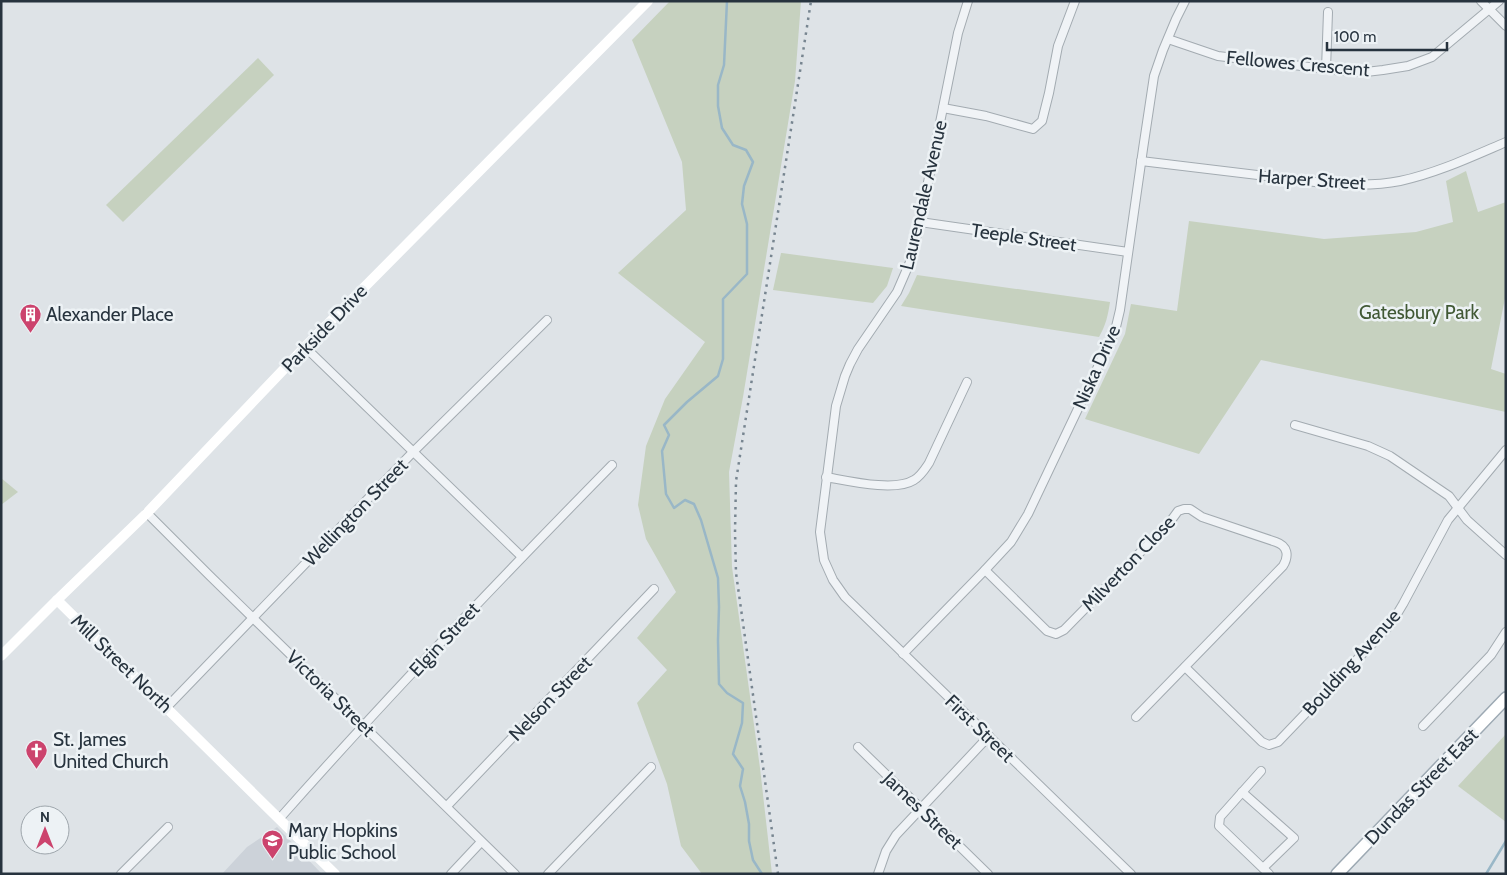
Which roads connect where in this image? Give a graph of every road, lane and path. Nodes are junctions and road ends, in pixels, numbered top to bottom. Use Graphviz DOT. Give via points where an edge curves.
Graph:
graph roads {
  1 [pos="648,1"];
  2 [pos="968,1"];
  3 [pos="1075,1"];
  4 [pos="1185,1"];
  5 [pos="1481,1"];
  6 [pos="1499,1"];
  7 [pos="1490,10"];
  8 [pos="1328,12"];
  9 [pos="1506,26"];
  10 [pos="1168,39"];
  11 [pos="1326,69"];
  12 [pos="943,108"];
  13 [pos="1506,142"];
  14 [pos="1141,161"];
  15 [pos="920,222"];
  16 [pos="1128,252"];
  17 [pos="547,320"];
  18 [pos="305,347"];
  19 [pos="967,382"];
  20 [pos="1295,425"];
  21 [pos="1506,450"];
  22 [pos="414,451"];
  23 [pos="612,464"];
  24 [pos="826,477"];
  25 [pos="1457,507"];
  26 [pos="147,512"];
  27 [pos="1506,555"];
  28 [pos="522,557"];
  29 [pos="985,570"];
  30 [pos="833,580"];
  31 [pos="654,589"];
  32 [pos="57,600"];
  33 [pos="253,617"];
  34 [pos="1506,632"];
  35 [pos="904,654"];
  36 [pos="1,656"];
  37 [pos="1185,666"];
  38 [pos="1506,698"];
  39 [pos="167,707"];
  40 [pos="1136,717"];
  41 [pos="364,725"];
  42 [pos="1423,726"];
  43 [pos="989,736"];
  44 [pos="858,746"];
  45 [pos="651,767"];
  46 [pos="1261,772"];
  47 [pos="1242,792"];
  48 [pos="447,806"];
  49 [pos="921,808"];
  50 [pos="280,818"];
  51 [pos="168,827"];
  52 [pos="481,842"];
  53 [pos="1266,871"];
  54 [pos="121,874"];
  55 [pos="336,874"];
  56 [pos="451,874"];
  57 [pos="515,874"];
  58 [pos="548,874"];
  59 [pos="878,874"];
  60 [pos="988,874"];
  61 [pos="1131,874"];
  62 [pos="1337,874"];
  1 -- 18 [label="main road, Parkside Drive"];
  2 -- 12 [label="street, Laurendale Avenue"];
  3 -- 12 [label="street" via="1058,46 1042,121 1033,128"];
  4 -- 10 [label="street, Niska Drive"];
  5 -- 7 [label="street"];
  6 -- 7 [label="street, Fellowes Crescent"];
  7 -- 9 [label="street"];
  7 -- 11 [label="street, Fellowes Crescent" via="1438,53 1420,62 1366,72"];
  8 -- 11 [label="street"];
  10 -- 11 [label="street, Fellowes Crescent" via="1218,56"];
  10 -- 14 [label="street, Niska Drive" via="1154,76"];
  12 -- 15 [label="street, Laurendale Avenue"];
  13 -- 14 [label="street, Harper Street" via="1432,173 1398,182 1352,185"];
  14 -- 16 [label="street, Niska Drive"];
  15 -- 16 [label="street, Teeple Street"];
  15 -- 24 [label="street, Laurendale Avenue" via="902,283 858,349 845,376 836,406"];
  16 -- 29 [label="street, Niska Drive" via="1115,331 1028,514 1010,542"];
  17 -- 22 [label="street, Wellington Street"];
  18 -- 22 [label="street"];
  18 -- 26 [label="main road, Parkside Drive"];
  19 -- 24 [label="street" via="929,463 915,480 889,486"];
  20 -- 25 [label="street" via="1377,449 1449,496"];
  21 -- 25 [label="street, Boulding Avenue"];
  22 -- 28 [label="street"];
  22 -- 33 [label="street, Wellington Street"];
  23 -- 28 [label="street, Elgin Street"];
  24 -- 30 [label="street, Laurendale Avenue" via="820,541"];
  25 -- 27 [label="street"];
  25 -- 37 [label="street, Boulding Avenue" via="1391,624 1278,742 1269,745 1262,742"];
  26 -- 32 [label="main road, Parkside Drive"];
  26 -- 33 [label="street, Victoria Street"];
  28 -- 41 [label="street, Elgin Street"];
  29 -- 35 [label="street, Niska Drive"];
  29 -- 37 [label="street, Milverton Close" via="1047,631 1056,634 1064,630 1184,508 1281,544 1287,551 1283,566"];
  30 -- 35 [label="street, First Street" via="845,597"];
  31 -- 48 [label="street, Nelson Street"];
  32 -- 36 [label="main road, Parkside Drive"];
  32 -- 39 [label="main road, Mill Street North"];
  33 -- 39 [label="street, Wellington Street"];
  33 -- 41 [label="street, Victoria Street"];
  34 -- 42 [label="street" via="1491,655"];
  35 -- 43 [label="street, First Street"];
  37 -- 40 [label="street"];
  38 -- 62 [label="main road, Dundas Street East"];
  39 -- 50 [label="main road, Mill Street North"];
  41 -- 48 [label="street, Victoria Street"];
  41 -- 50 [label="street, Elgin Street"];
  43 -- 49 [label="street"];
  43 -- 61 [label="street, First Street"];
  44 -- 49 [label="street, James Street"];
  45 -- 58 [label="street"];
  46 -- 47 [label="street"];
  47 -- 53 [label="street" via="1220,817 1220,826"];
  47 -- 53 [label="street" via="1294,838"];
  48 -- 52 [label="street, Victoria Street"];
  49 -- 59 [label="street" via="886,850"];
  49 -- 60 [label="street, James Street"];
  50 -- 55 [label="main road, Mill Street North"];
  51 -- 54 [label="street"];
  52 -- 56 [label="street"];
  52 -- 57 [label="street, Victoria Street"];
}
